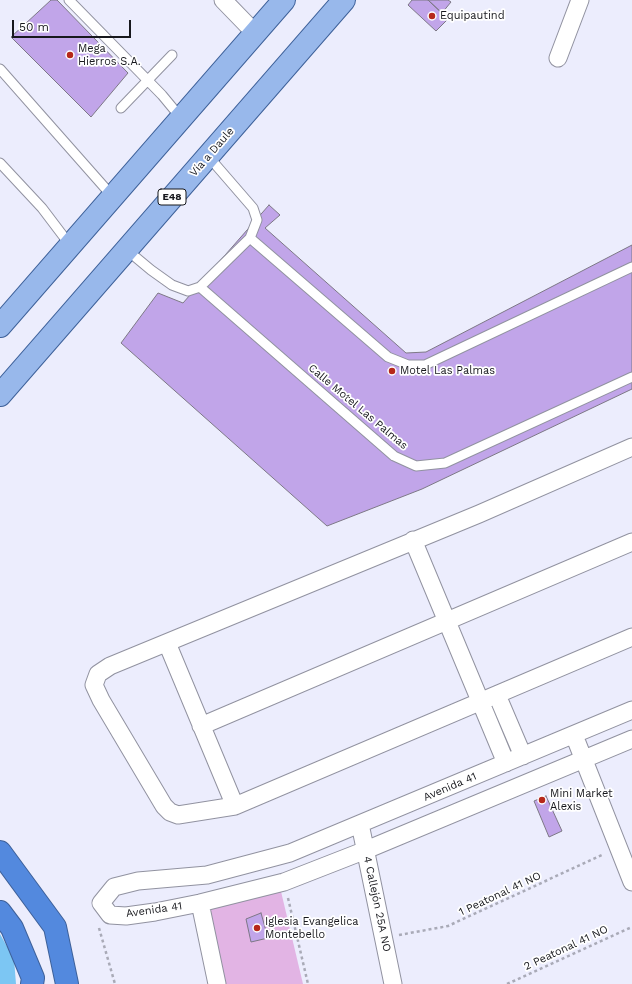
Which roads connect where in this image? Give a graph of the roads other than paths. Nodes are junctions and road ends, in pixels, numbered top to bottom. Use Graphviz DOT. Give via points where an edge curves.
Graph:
graph roads {
  1 [pos="70,0"];
  2 [pos="223,0"];
  3 [pos="284,0"];
  4 [pos="344,0"];
  5 [pos="580,0"];
  6 [pos="255,33"];
  7 [pos="172,55"];
  8 [pos="558,58"];
  9 [pos="0,69"];
  10 [pos="147,79"];
  11 [pos="121,108"];
  12 [pos="181,118"];
  13 [pos="208,156"];
  14 [pos="0,163"];
  15 [pos="112,197"];
  16 [pos="250,238"];
  17 [pos="70,245"];
  18 [pos="127,250"];
  19 [pos="632,267"];
  20 [pos="200,287"];
  21 [pos="0,326"];
  22 [pos="632,377"];
  23 [pos="0,395"];
  24 [pos="632,447"];
  25 [pos="413,540"];
  26 [pos="632,542"];
  27 [pos="447,621"];
  28 [pos="632,637"];
  29 [pos="167,643"];
  30 [pos="497,695"];
  31 [pos="481,702"];
  32 [pos="632,710"];
  33 [pos="201,726"];
  34 [pos="574,735"];
  35 [pos="632,739"];
  36 [pos="523,756"];
  37 [pos="584,759"];
  38 [pos="506,763"];
  39 [pos="234,806"];
  40 [pos="360,824"];
  41 [pos="366,850"];
  42 [pos="0,852"];
  43 [pos="632,882"];
  44 [pos="200,903"];
  45 [pos="0,912"];
  46 [pos="32,984"];
  47 [pos="68,984"];
  48 [pos="217,984"];
  49 [pos="393,984"];
  1 -- 10 [label="lane"];
  2 -- 6 [label="street"];
  3 -- 6 [label="main road"];
  4 -- 13 [label="main road, Vía a Daule / E48"];
  5 -- 8 [label="street"];
  6 -- 12 [label="main road"];
  7 -- 10 [label="lane"];
  9 -- 15 [label="lane"];
  10 -- 11 [label="lane"];
  10 -- 12 [label="lane"];
  12 -- 15 [label="main road"];
  13 -- 16 [label="lane" via="253,208 257,220"];
  13 -- 18 [label="main road, Vía a Daule / E48"];
  14 -- 17 [label="lane" via="42,208"];
  15 -- 17 [label="main road"];
  16 -- 19 [label="lane" via="388,357 408,366 425,365"];
  16 -- 20 [label="lane"];
  17 -- 21 [label="main road"];
  18 -- 20 [label="lane" via="172,285 188,291"];
  18 -- 23 [label="main road, Vía a Daule / E48"];
  20 -- 22 [label="lane, Calle Motel Las Palmas" via="394,456 416,466 445,463"];
  24 -- 25 [label="street"];
  25 -- 27 [label="street"];
  25 -- 29 [label="street"];
  26 -- 27 [label="street"];
  27 -- 31 [label="street"];
  27 -- 33 [label="street"];
  28 -- 30 [label="street"];
  29 -- 33 [label="street"];
  29 -- 39 [label="street" via="110,666 98,674 94,685 164,806 170,812 178,815"];
  30 -- 31 [label="street"];
  30 -- 36 [label="street"];
  31 -- 38 [label="street"];
  31 -- 39 [label="street"];
  32 -- 34 [label="street, Avenida 41"];
  33 -- 39 [label="street"];
  34 -- 36 [label="street, Avenida 41"];
  34 -- 37 [label="street"];
  35 -- 37 [label="street, Avenida 41"];
  36 -- 38 [label="street, Avenida 41"];
  37 -- 41 [label="street, Avenida 41"];
  37 -- 43 [label="street"];
  38 -- 40 [label="street, Avenida 41"];
  40 -- 41 [label="street, 4 Callejón 25A NO"];
  40 -- 44 [label="street, Avenida 41" via="290,853 207,875 138,881 114,887 101,903 110,915 126,916"];
  41 -- 44 [label="street, Avenida 41" via="284,882"];
  41 -- 49 [label="street, 4 Callejón 25A NO"];
  42 -- 47 [label="highway" via="55,927"];
  44 -- 48 [label="street"];
  45 -- 46 [label="highway" via="12,928 33,978"];
}
